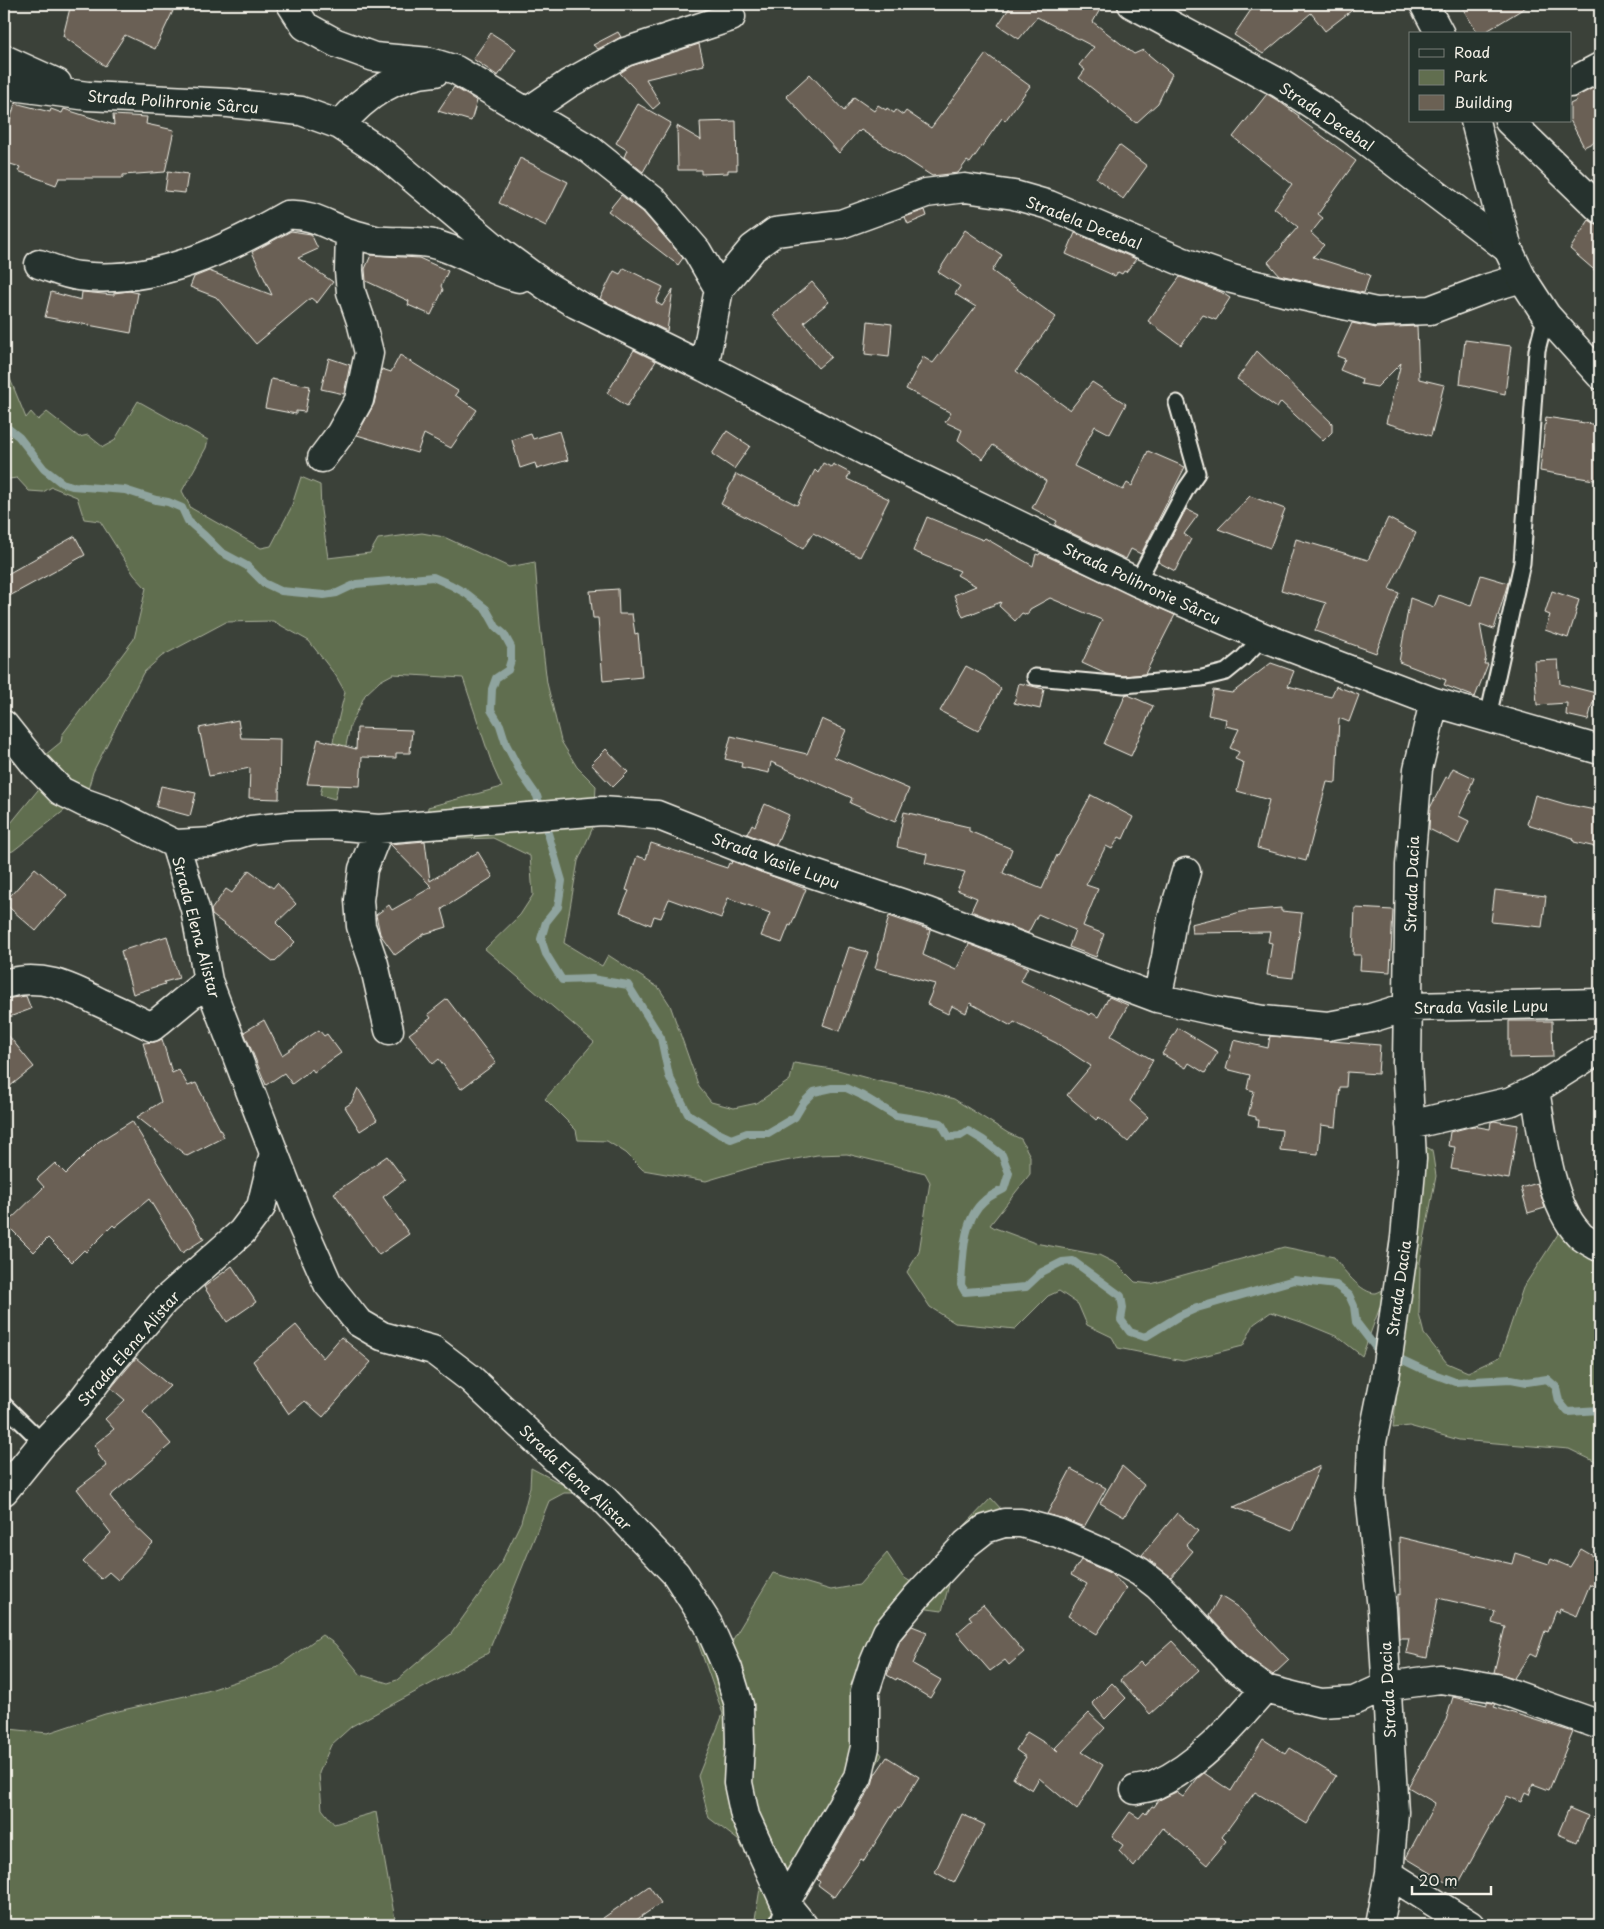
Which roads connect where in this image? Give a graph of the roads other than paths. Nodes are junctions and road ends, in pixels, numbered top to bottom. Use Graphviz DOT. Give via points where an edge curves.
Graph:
graph roads {
  1 [pos="291,4"];
  2 [pos="1132,4"];
  3 [pos="1424,4"];
  4 [pos="732,17"];
  5 [pos="1439,32"];
  6 [pos="4,59"];
  7 [pos="1600,67"];
  8 [pos="456,70"];
  9 [pos="1572,82"];
  10 [pos="4,85"];
  11 [pos="88,96"];
  12 [pos="527,112"];
  13 [pos="1509,122"];
  14 [pos="1483,124"];
  15 [pos="340,125"];
  16 [pos="1600,209"];
  17 [pos="350,233"];
  18 [pos="1508,249"];
  19 [pos="39,264"];
  20 [pos="1522,278"];
  21 [pos="545,285"];
  22 [pos="719,289"];
  23 [pos="1546,315"];
  24 [pos="704,367"];
  25 [pos="1600,375"];
  26 [pos="1177,403"];
  27 [pos="322,458"];
  28 [pos="1138,582"];
  29 [pos="1263,637"];
  30 [pos="1035,677"];
  31 [pos="1434,702"];
  32 [pos="1488,717"];
  33 [pos="4,725"];
  34 [pos="1600,750"];
  35 [pos="379,829"];
  36 [pos="175,844"];
  37 [pos="1186,872"];
  38 [pos="208,981"];
  39 [pos="4,984"];
  40 [pos="1157,998"];
  41 [pos="1600,1003"];
  42 [pos="1407,1007"];
  43 [pos="388,1030"];
  44 [pos="1600,1049"];
  45 [pos="1535,1090"];
  46 [pos="1410,1125"];
  47 [pos="274,1153"];
  48 [pos="1600,1246"];
  49 [pos="4,1405"];
  50 [pos="42,1444"];
  51 [pos="4,1491"];
  52 [pos="1387,1686"];
  53 [pos="1265,1689"];
  54 [pos="1600,1726"];
  55 [pos="1135,1790"];
  56 [pos="1389,1874"];
  57 [pos="781,1914"];
  58 [pos="803,1925"];
  59 [pos="1379,1925"];
  60 [pos="1470,1925"];
  1 -- 8 [label="street" via="305,26 336,42 374,57 430,62"];
  2 -- 18 [label="street, Strada Decebal" via="1281,84 1352,130"];
  3 -- 5 [label="street"];
  4 -- 12 [label="street" via="625,52"];
  6 -- 11 [label="street"];
  7 -- 9 [label="street"];
  8 -- 12 [label="street"];
  8 -- 15 [label="street" via="425,72 385,86 366,98"];
  10 -- 11 [label="street, Strada Polihronie Sârcu"];
  11 -- 15 [label="street, Strada Polihronie Sârcu" via="229,103 301,111"];
  12 -- 22 [label="street" via="589,149 654,201 697,251"];
  13 -- 16 [label="street"];
  14 -- 18 [label="street"];
  15 -- 21 [label="street, Strada Polihronie Sârcu" via="384,154 500,252"];
  17 -- 19 [label="street, Strada Polihronie Sârcu" via="302,214 287,215 206,257 127,278 78,276"];
  17 -- 21 [label="street, Strada Polihronie Sârcu" via="377,240 436,245 470,257 505,275"];
  17 -- 27 [label="street" via="351,292 369,353 359,400"];
  18 -- 20 [label="street"];
  20 -- 22 [label="street, Stradela Decebal" via="1430,310 1376,312 1232,280 1049,205 1014,195 965,188 926,193 841,224 774,232 753,248"];
  20 -- 23 [label="street"];
  21 -- 24 [label="street, Strada Polihronie Sârcu" via="576,304"];
  22 -- 24 [label="street"];
  23 -- 25 [label="street"];
  23 -- 32 [label="lane" via="1537,350 1522,563"];
  24 -- 28 [label="street, Strada Polihronie Sârcu" via="871,454"];
  26 -- 28 [label="lane" via="1197,473"];
  28 -- 29 [label="street, Strada Polihronie Sârcu"];
  29 -- 30 [label="lane" via="1226,672 1202,678 1124,685"];
  29 -- 31 [label="street, Strada Polihronie Sârcu"];
  31 -- 32 [label="street, Strada Polihronie Sârcu"];
  31 -- 42 [label="street, Strada Dacia" via="1418,770 1410,865"];
  32 -- 34 [label="street, Strada Polihronie Sârcu"];
  33 -- 36 [label="street, Strada Elena Alistar" via="61,791"];
  35 -- 36 [label="street, Strada Vasile Lupu" via="288,826 251,830 213,842"];
  35 -- 40 [label="street, Strada Vasile Lupu" via="602,812 656,815 766,858 928,912"];
  35 -- 43 [label="street" via="363,869 359,900 361,926 374,964"];
  36 -- 38 [label="street, Strada Elena Alistar" via="194,909"];
  37 -- 40 [label="street" via="1172,919"];
  38 -- 39 [label="street" via="152,1027 60,984 42,980"];
  38 -- 47 [label="street, Strada Elena Alistar"];
  40 -- 42 [label="street, Strada Vasile Lupu" via="1263,1020 1328,1026"];
  41 -- 42 [label="street, Strada Vasile Lupu"];
  42 -- 46 [label="street, Strada Dacia"];
  44 -- 45 [label="street"];
  45 -- 46 [label="street" via="1512,1101"];
  45 -- 48 [label="street" via="1545,1151 1564,1212 1578,1234"];
  46 -- 52 [label="street, Strada Dacia" via="1412,1159 1405,1238 1385,1378 1372,1442 1370,1494"];
  47 -- 50 [label="street, Strada Elena Alistar" via="261,1207 247,1226 164,1301 77,1407"];
  47 -- 57 [label="street, Strada Elena Alistar" via="328,1284 358,1322 382,1336 432,1350 471,1379 603,1498 676,1574 708,1624 728,1669 739,1705 738,1783 745,1816"];
  49 -- 50 [label="lane"];
  50 -- 51 [label="street, Strada Elena Alistar"];
  52 -- 53 [label="street" via="1354,1701 1321,1703"];
  52 -- 54 [label="street" via="1440,1678 1496,1688"];
  52 -- 56 [label="street, Strada Dacia" via="1394,1812"];
  53 -- 55 [label="street" via="1193,1762 1156,1785"];
  53 -- 57 [label="street" via="1236,1668 1158,1586 1140,1572 1058,1533 1022,1523 1004,1523 985,1529 966,1544 887,1632 865,1691 865,1747 858,1778"];
  56 -- 59 [label="street, Strada Dacia"];
  56 -- 60 [label="street"];
  57 -- 58 [label="street, Strada Elena Alistar"];
}
